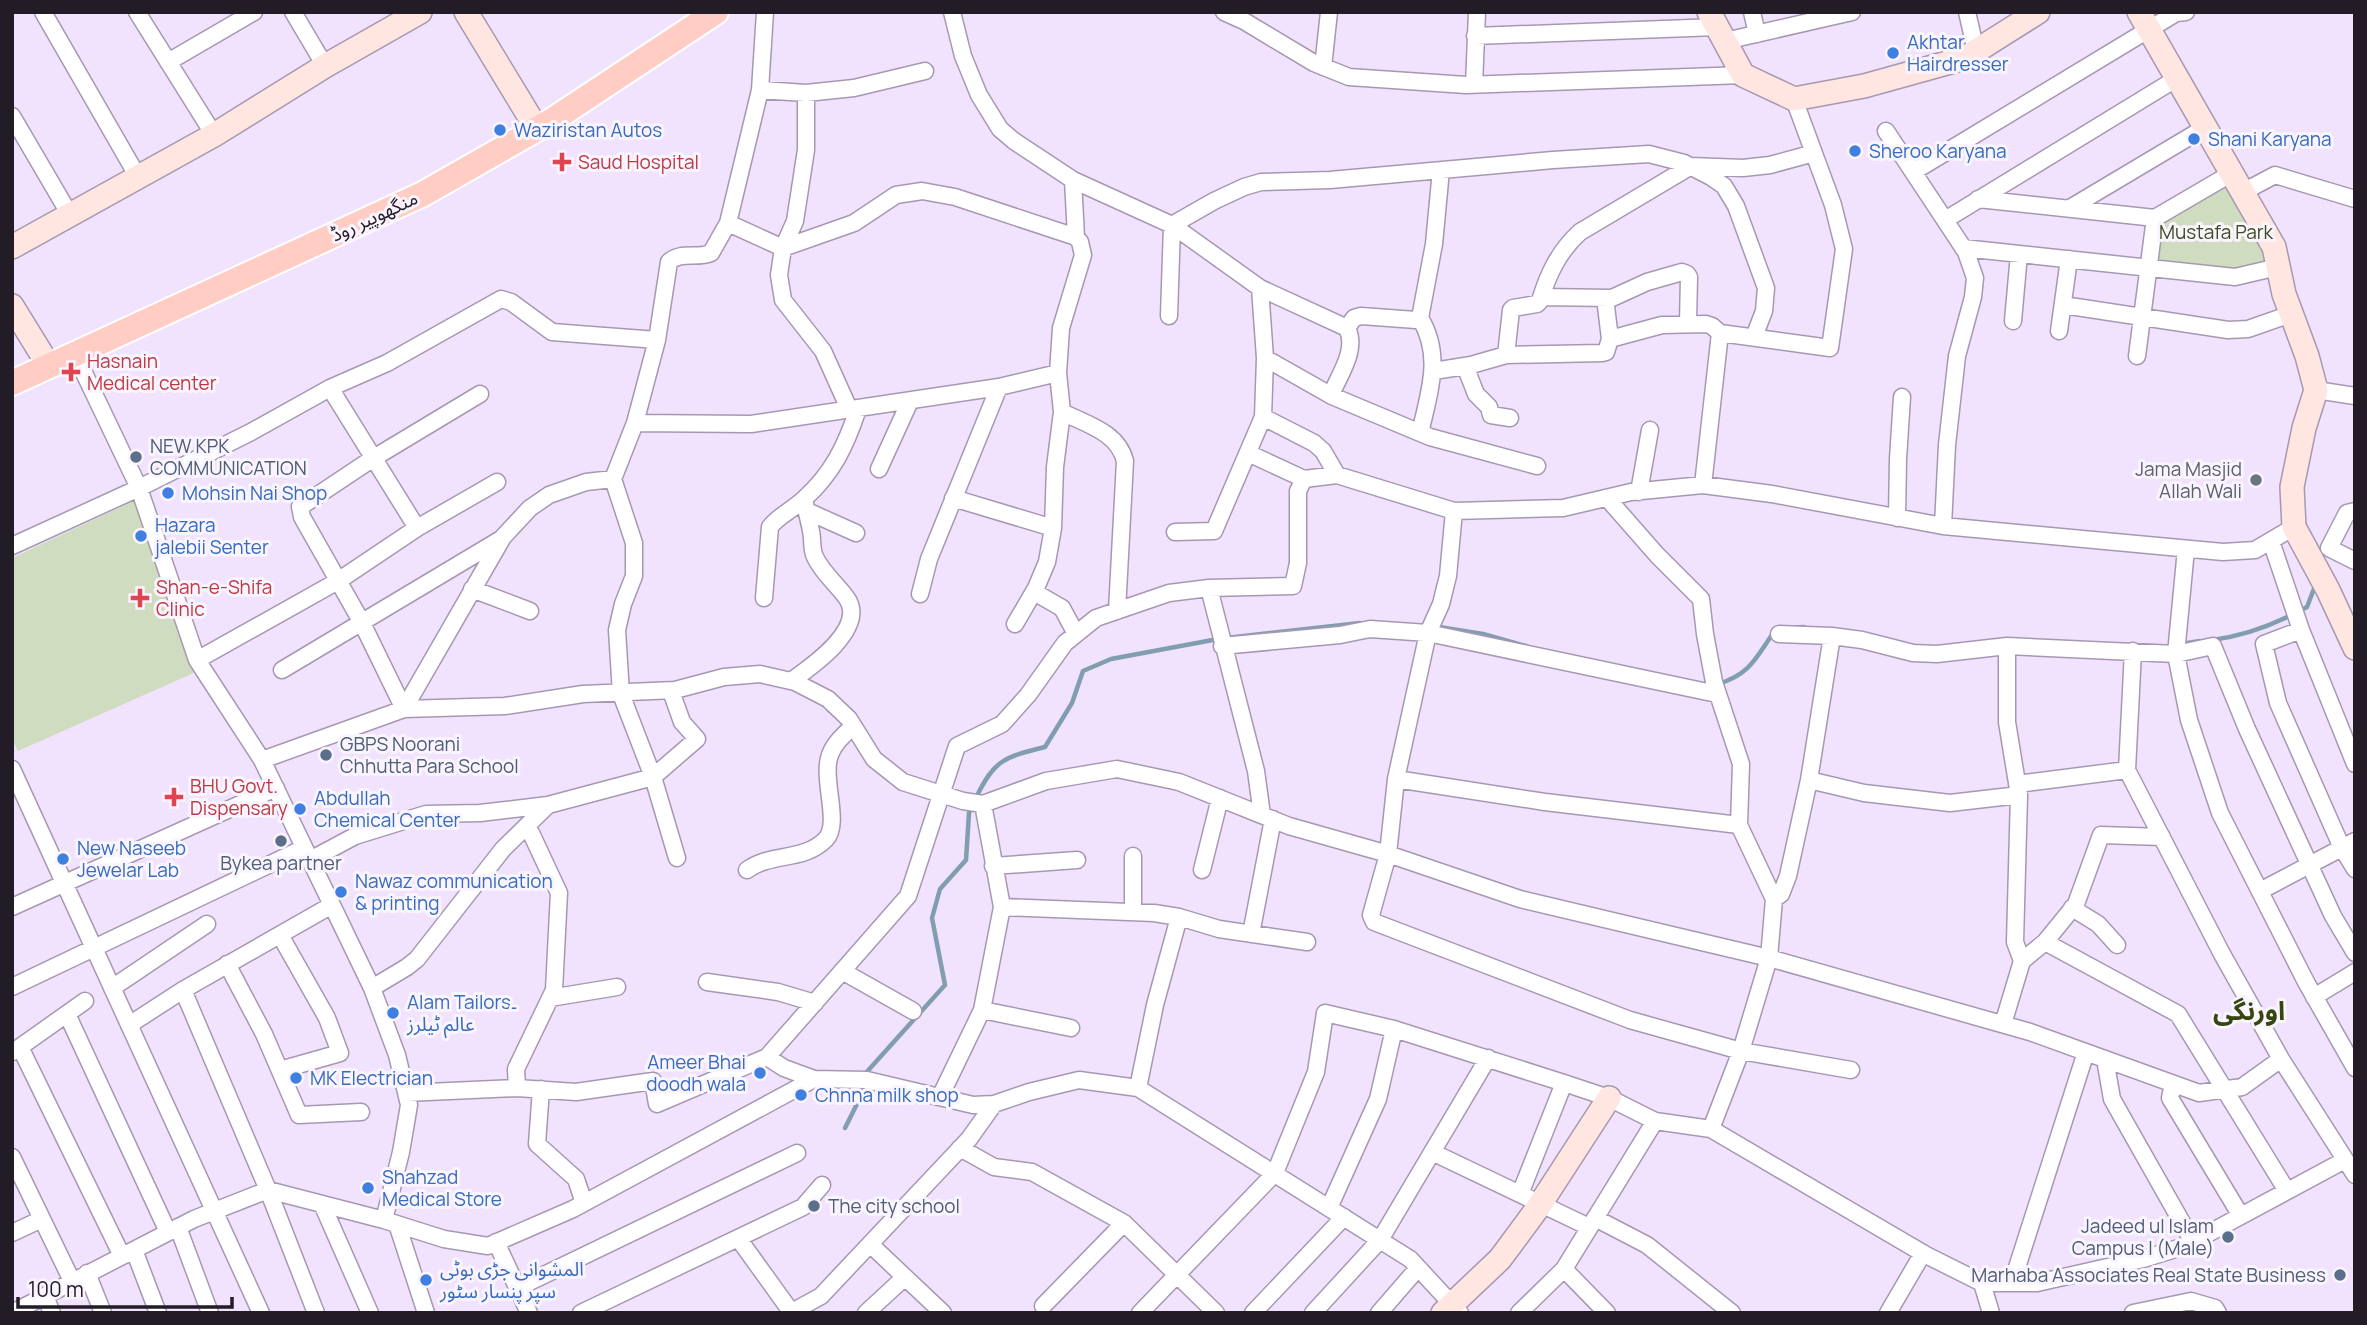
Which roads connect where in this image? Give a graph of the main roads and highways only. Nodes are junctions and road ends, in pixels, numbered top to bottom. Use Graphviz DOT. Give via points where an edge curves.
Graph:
graph roads {
  1 [pos="716,12"];
  2 [pos="12,383"];
  1 -- 2 [label="main road, منگھوپیر روڈ" via="537,129 423,194"];
}
